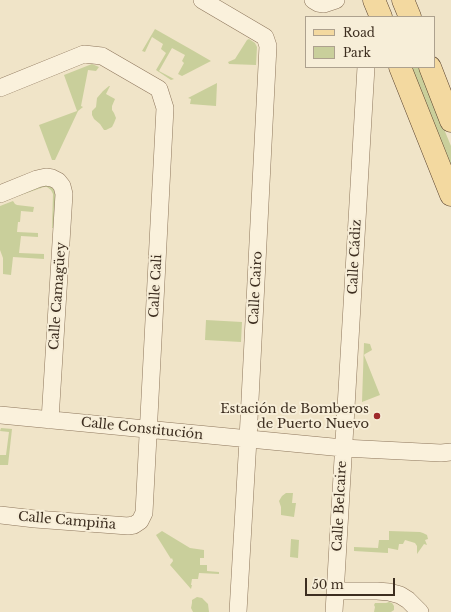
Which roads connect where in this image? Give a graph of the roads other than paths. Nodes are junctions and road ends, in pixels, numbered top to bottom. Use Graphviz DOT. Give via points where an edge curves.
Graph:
graph roads {
  1 [pos="202,0"];
  2 [pos="313,0"];
  3 [pos="336,0"];
  4 [pos="369,0"];
  5 [pos="374,0"];
  6 [pos="403,0"];
  7 [pos="369,16"];
  8 [pos="381,16"];
  9 [pos="410,16"];
  10 [pos="366,68"];
  11 [pos="400,68"];
  12 [pos="430,68"];
  13 [pos="0,88"];
  14 [pos="451,121"];
  15 [pos="0,194"];
  16 [pos="451,195"];
  17 [pos="0,415"];
  18 [pos="50,420"];
  19 [pos="149,429"];
  20 [pos="248,439"];
  21 [pos="343,448"];
  22 [pos="450,454"];
  23 [pos="0,515"];
  24 [pos="134,525"];
  25 [pos="336,591"];
  26 [pos="238,612"];
  27 [pos="334,612"];
  28 [pos="420,612"];
  1 -- 20 [label="street, Calle Cairo" via="265,36 268,46"];
  2 -- 3 [label="street" via="324,4"];
  4 -- 7 [label="street"];
  5 -- 8 [label="main road"];
  6 -- 9 [label="main road"];
  10 -- 21 [label="street, Calle Cádiz"];
  11 -- 16 [label="main road"];
  12 -- 14 [label="main road"];
  13 -- 19 [label="street, Calle Cali" via="84,54 102,56 159,89 165,108"];
  15 -- 18 [label="street, Calle Camagüey" via="46,177 58,181 64,194"];
  17 -- 18 [label="street, Calle Constitución"];
  18 -- 19 [label="street, Calle Constitución"];
  19 -- 20 [label="street, Calle Constitución"];
  19 -- 24 [label="street, Calle Cali" via="144,513 140,521"];
  20 -- 21 [label="street, Calle Constitución"];
  20 -- 26 [label="street, Calle Cairo"];
  21 -- 22 [label="street, Calle Constitución"];
  21 -- 25 [label="street, Calle Belcaire"];
  23 -- 24 [label="street, Calle Campiña"];
  25 -- 27 [label="street, Calle Belcaire"];
  25 -- 28 [label="street" via="389,592 408,600"];
}
